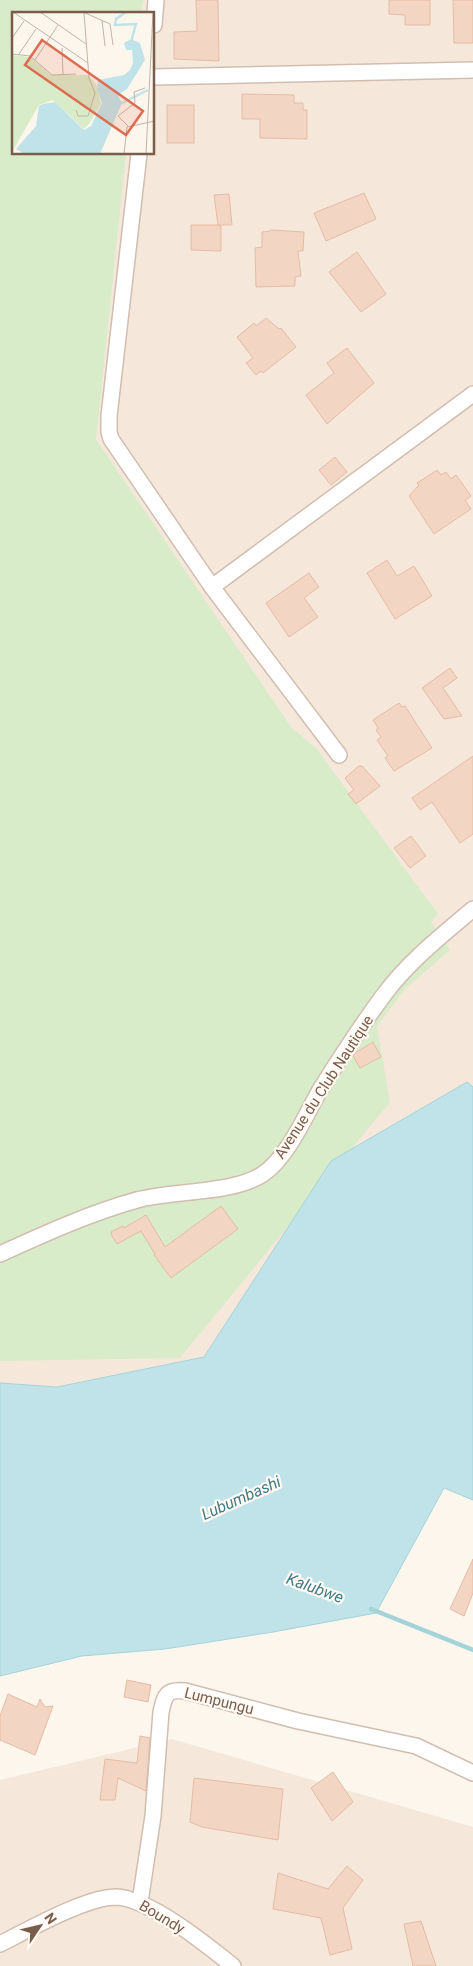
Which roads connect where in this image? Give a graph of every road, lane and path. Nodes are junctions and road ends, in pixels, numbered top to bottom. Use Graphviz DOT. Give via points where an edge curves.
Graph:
graph roads {
  1 [pos="156,0"];
  2 [pos="155,12"];
  3 [pos="473,70"];
  4 [pos="155,77"];
  5 [pos="139,155"];
  6 [pos="473,394"];
  7 [pos="212,587"];
  8 [pos="339,755"];
  9 [pos="473,910"];
  10 [pos="0,1254"];
  11 [pos="473,1774"];
  12 [pos="140,1902"];
  13 [pos="0,1944"];
  14 [pos="233,1966"];
  1 -- 2 [label="street"];
  3 -- 4 [label="street"];
  5 -- 7 [label="street" via="109,432 118,452"];
  6 -- 7 [label="street"];
  7 -- 8 [label="street"];
  9 -- 10 [label="street, Avenue du Club Nautique" via="418,956 384,995 338,1062 278,1161 262,1174 242,1184 178,1192 101,1211"];
  11 -- 12 [label="street, Lumpungu" via="416,1746 174,1690 164,1698 161,1712 153,1816"];
  12 -- 13 [label="street, Boundy" via="116,1897 86,1904"];
  12 -- 14 [label="street, Boundy"];
}
